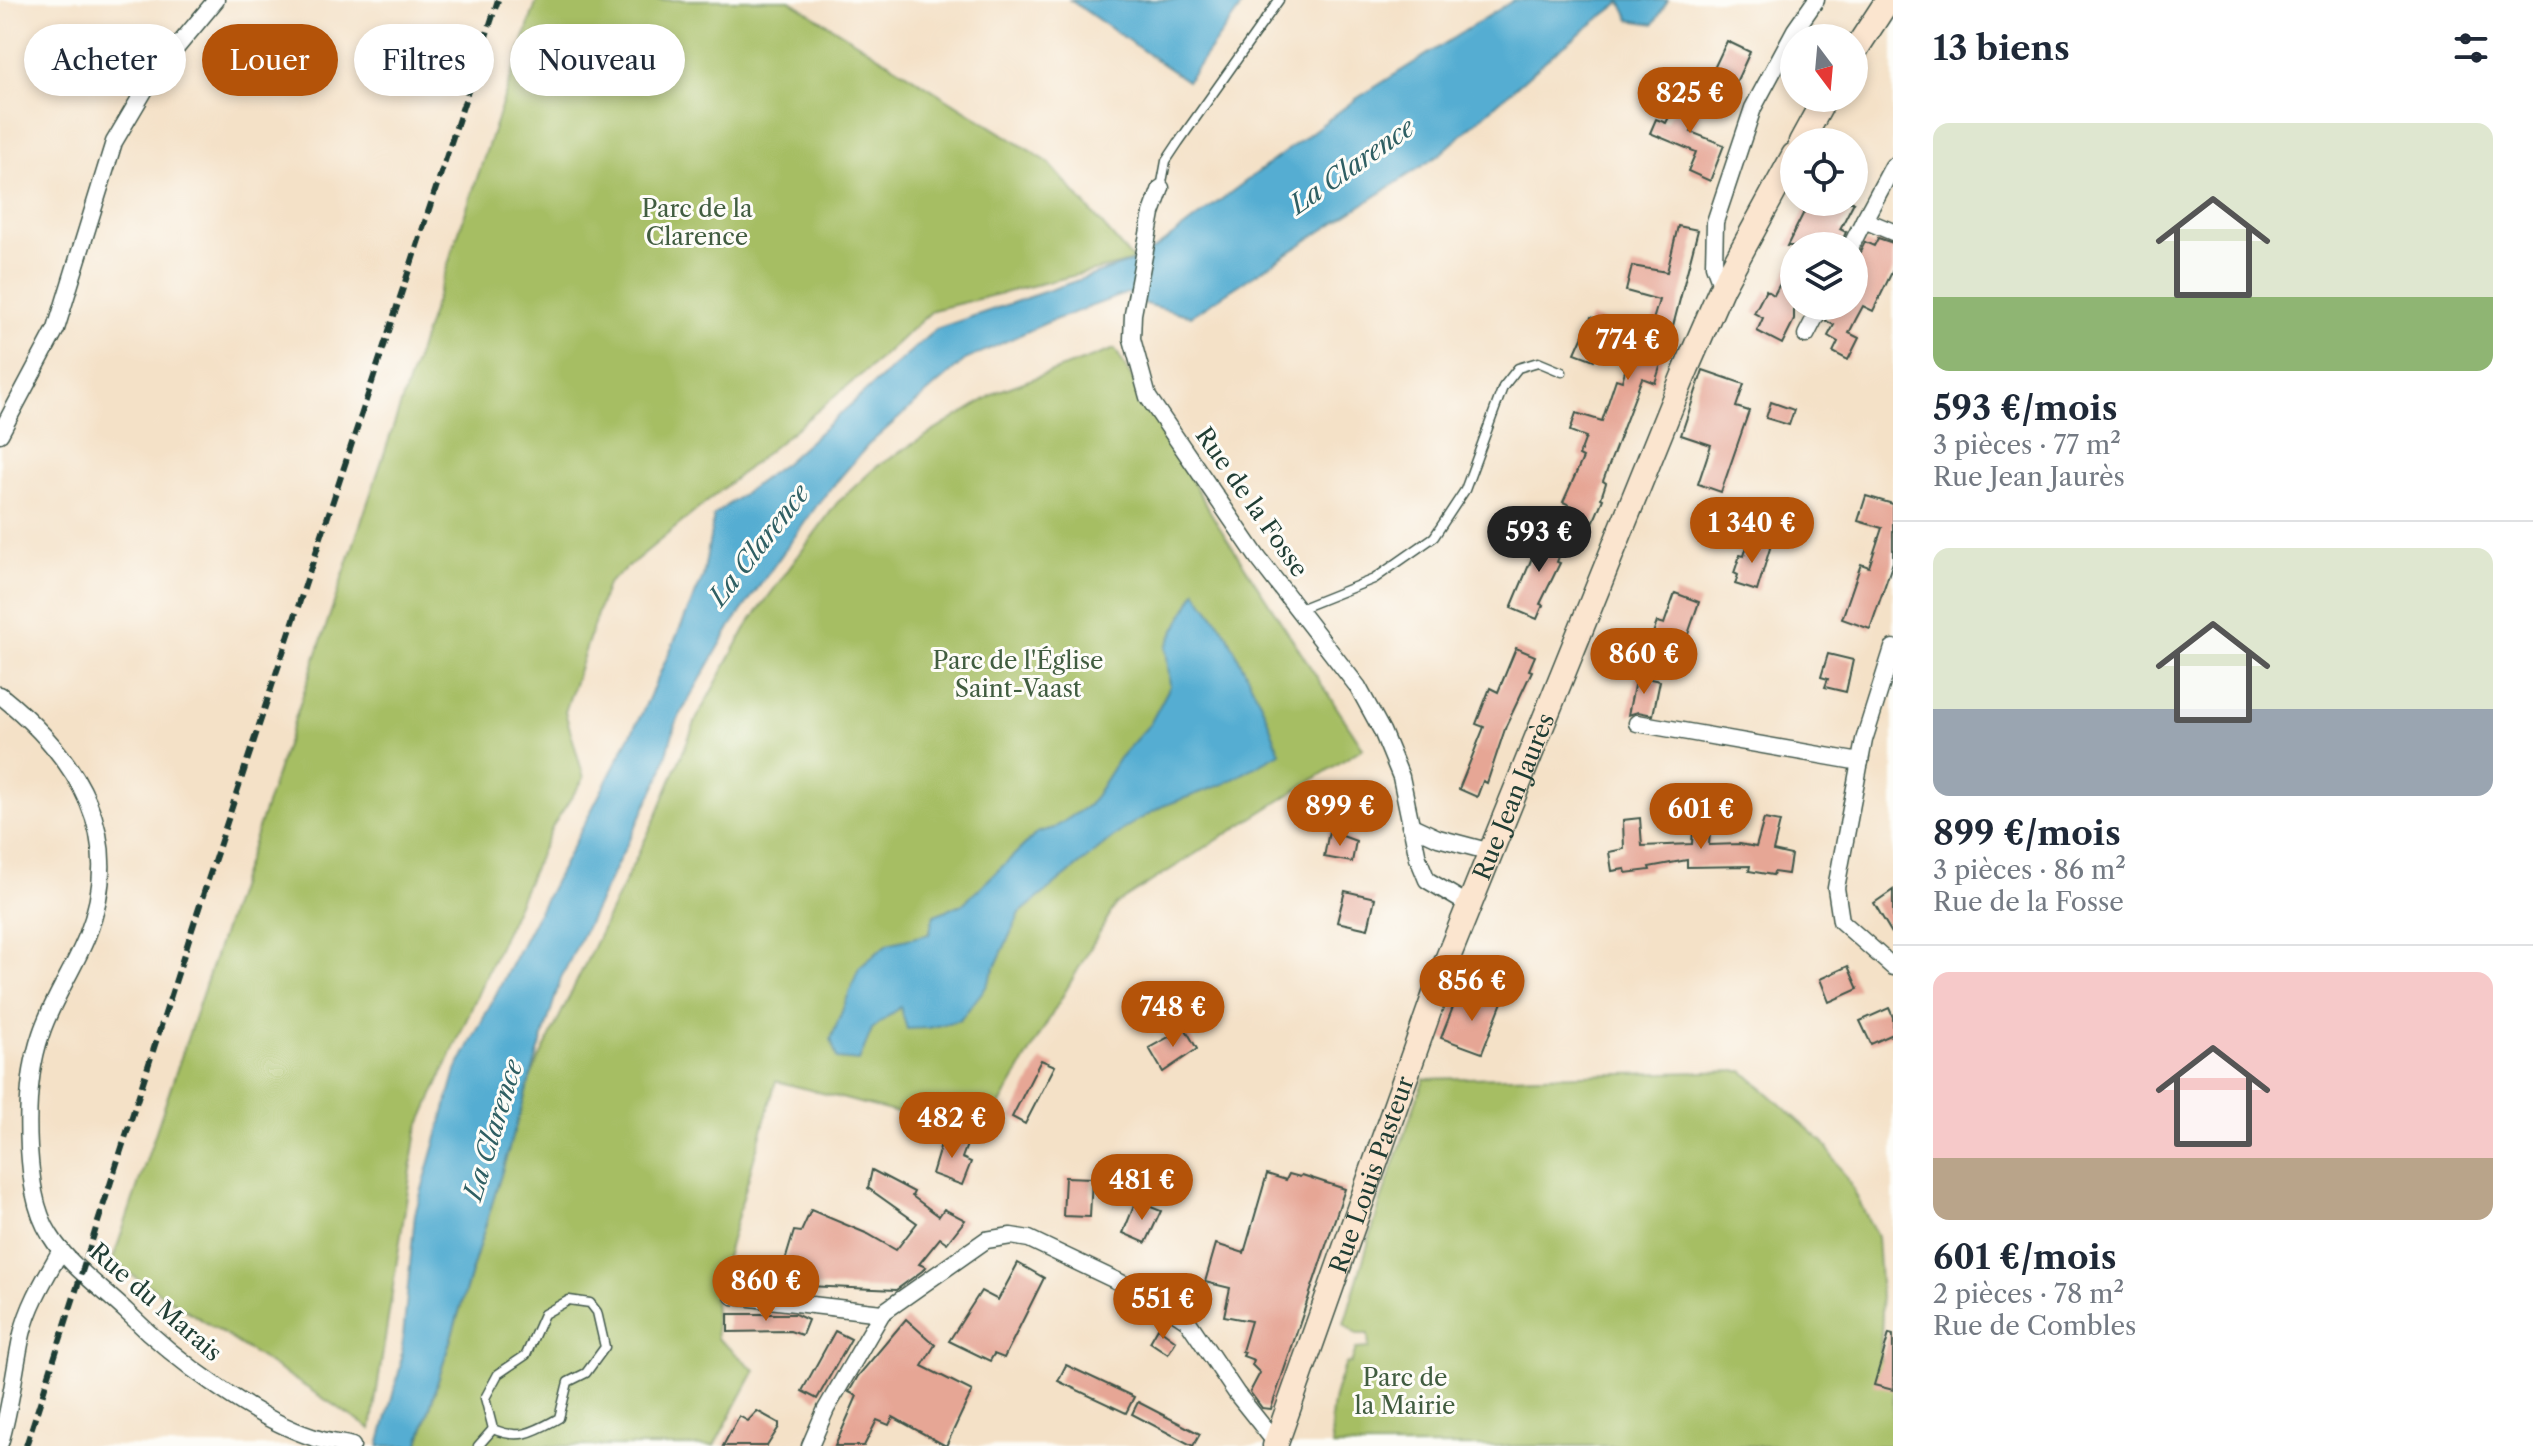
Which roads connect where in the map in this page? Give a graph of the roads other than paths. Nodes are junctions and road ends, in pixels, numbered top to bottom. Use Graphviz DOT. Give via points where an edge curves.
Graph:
graph roads {
  1 [pos="216,0"];
  2 [pos="1279,0"];
  3 [pos="1816,0"];
  4 [pos="1888,0"];
  5 [pos="1868,31"];
  6 [pos="1893,166"];
  7 [pos="1780,181"];
  8 [pos="1161,188"];
  9 [pos="1864,220"];
  10 [pos="1858,232"];
  11 [pos="1893,232"];
  12 [pos="1722,287"];
  13 [pos="1814,320"];
  14 [pos="1806,335"];
  15 [pos="1562,372"];
  16 [pos="0,434"];
  17 [pos="1299,609"];
  18 [pos="1893,648"];
  19 [pos="0,695"];
  20 [pos="1637,723"];
  21 [pos="1860,762"];
  22 [pos="1410,825"];
  23 [pos="1491,852"];
  24 [pos="1469,905"];
  25 [pos="1890,959"];
  26 [pos="61,1250"];
  27 [pos="733,1296"];
  28 [pos="882,1313"];
  29 [pos="493,1429"];
  30 [pos="0,1443"];
  31 [pos="1276,1444"];
  32 [pos="348,1445"];
  33 [pos="478,1446"];
  34 [pos="810,1446"];
  1 -- 16 [label="street" via="153,76 114,142 56,329"];
  2 -- 8 [label="lane" via="1166,161"];
  3 -- 12 [label="street" via="1753,108 1715,222 1714,265"];
  4 -- 5 [label="main road"];
  6 -- 9 [label="street"];
  7 -- 12 [label="main road, Rue Jean Jaurès"];
  8 -- 17 [label="street, Rue de la Fosse" via="1133,314 1132,339 1148,397"];
  9 -- 10 [label="street"];
  9 -- 11 [label="street"];
  12 -- 23 [label="main road, Rue Jean Jaurès"];
  13 -- 14 [label="street"];
  15 -- 17 [label="lane" via="1538,362 1518,368 1503,387 1465,490 1434,537 1374,579"];
  17 -- 22 [label="street, Rue de la Fosse" via="1358,687 1382,731 1401,777"];
  18 -- 21 [label="street"];
  19 -- 26 [label="street, Rue du Marais" via="28,718 71,769 96,817 101,841 96,912 41,1034 32,1079 29,1138 34,1193 41,1218"];
  20 -- 21 [label="street"];
  21 -- 25 [label="street" via="1836,888 1841,921"];
  22 -- 23 [label="street"];
  22 -- 24 [label="street, Rue de la Fosse" via="1427,880"];
  23 -- 24 [label="main road, Rue Jean Jaurès"];
  24 -- 31 [label="main road, Rue Louis Pasteur"];
  26 -- 30 [label="street" via="22,1332"];
  26 -- 32 [label="street, Rue du Marais" via="197,1373 271,1418 324,1441"];
  27 -- 28 [label="street"];
  28 -- 31 [label="street" via="986,1240 1029,1239 1157,1300 1187,1320"];
  28 -- 34 [label="street"];
  29 -- 29 [label="lane" via="485,1398 498,1374 526,1355 544,1314 569,1300 590,1303 605,1347 586,1373 568,1382 559,1418 532,1432 509,1436"];
  29 -- 33 [label="lane"];
}
